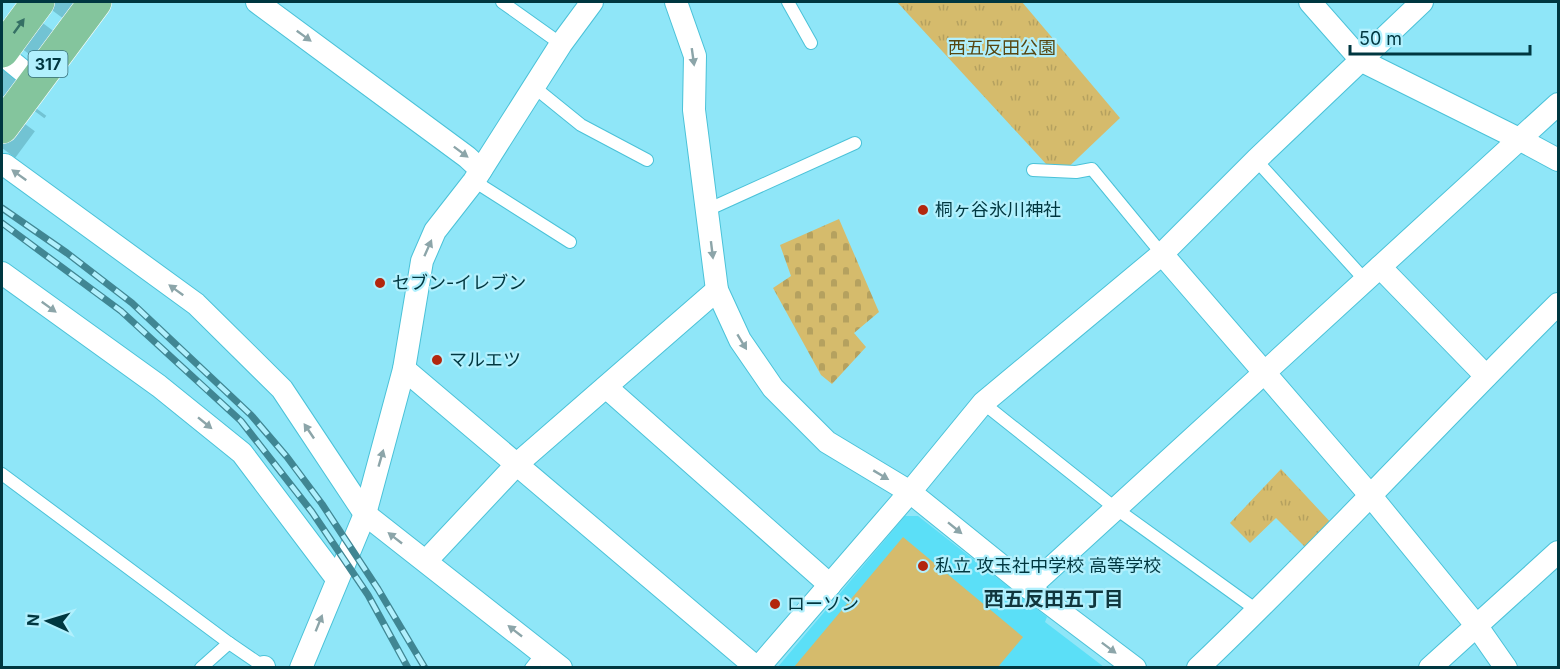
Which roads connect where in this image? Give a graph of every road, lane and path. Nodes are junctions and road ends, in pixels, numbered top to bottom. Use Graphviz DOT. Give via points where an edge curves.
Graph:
graph roads {
  1 [pos="38,2"];
  2 [pos="95,2"];
  3 [pos="502,2"];
  4 [pos="592,2"];
  5 [pos="676,2"];
  6 [pos="788,2"];
  7 [pos="1310,2"];
  8 [pos="1422,2"];
  9 [pos="267,5"];
  10 [pos="811,43"];
  11 [pos="561,44"];
  12 [pos="2,53"];
  13 [pos="1362,61"];
  14 [pos="35,81"];
  15 [pos="534,87"];
  16 [pos="1558,104"];
  17 [pos="2,127"];
  18 [pos="1519,139"];
  19 [pos="855,143"];
  20 [pos="647,160"];
  21 [pos="1256,160"];
  22 [pos="1558,160"];
  23 [pos="2,165"];
  24 [pos="1033,170"];
  25 [pos="478,175"];
  26 [pos="707,210"];
  27 [pos="570,242"];
  28 [pos="1162,254"];
  29 [pos="2,273"];
  30 [pos="1372,274"];
  31 [pos="717,290"];
  32 [pos="1558,304"];
  33 [pos="404,369"];
  34 [pos="1264,374"];
  35 [pos="1485,376"];
  36 [pos="606,387"];
  37 [pos="983,403"];
  38 [pos="517,464"];
  39 [pos="2,474"];
  40 [pos="910,492"];
  41 [pos="1370,495"];
  42 [pos="1115,508"];
  43 [pos="365,514"];
  44 [pos="1558,552"];
  45 [pos="426,561"];
  46 [pos="337,579"];
  47 [pos="830,585"];
  48 [pos="1029,588"];
  49 [pos="1258,611"];
  50 [pos="1476,625"];
  51 [pos="229,644"];
  52 [pos="537,660"];
  53 [pos="264,667"];
  54 [pos="201,668"];
  55 [pos="301,668"];
  56 [pos="561,668"];
  57 [pos="757,668"];
  58 [pos="1135,668"];
  59 [pos="1198,668"];
  60 [pos="1430,668"];
  61 [pos="1506,668"];
  12 -- 1 [label="main road, 317, one-way"];
  2 -- 14 [label="main road, 317"];
  3 -- 11 [label="lane"];
  4 -- 11 [label="street"];
  5 -- 26 [label="street, one-way" via="695,56 694,110"];
  6 -- 10 [label="lane"];
  7 -- 13 [label="street"];
  8 -- 13 [label="street"];
  9 -- 25 [label="street, one-way" via="467,157"];
  11 -- 15 [label="street"];
  12 -- 14 [label="street"];
  13 -- 18 [label="street"];
  13 -- 21 [label="street"];
  14 -- 17 [label="main road, 317"];
  15 -- 20 [label="lane" via="580,125"];
  15 -- 25 [label="street"];
  16 -- 18 [label="street"];
  18 -- 22 [label="street"];
  18 -- 30 [label="street"];
  19 -- 26 [label="lane"];
  21 -- 28 [label="street"];
  21 -- 30 [label="lane"];
  43 -- 23 [label="street, one-way" via="282,389 196,304"];
  24 -- 28 [label="lane" via="1092,169"];
  25 -- 27 [label="lane"];
  33 -- 25 [label="street, one-way" via="422,261 435,231"];
  26 -- 31 [label="street, one-way"];
  28 -- 34 [label="street"];
  28 -- 37 [label="street"];
  29 -- 46 [label="street, one-way" via="159,386 242,453"];
  30 -- 34 [label="street"];
  30 -- 35 [label="street"];
  31 -- 36 [label="street"];
  31 -- 40 [label="street, one-way" via="740,340 773,388 827,442"];
  32 -- 35 [label="street"];
  33 -- 38 [label="street"];
  43 -- 33 [label="street, one-way"];
  34 -- 41 [label="street"];
  34 -- 42 [label="street"];
  35 -- 41 [label="street"];
  36 -- 38 [label="street"];
  36 -- 47 [label="street"];
  37 -- 40 [label="street"];
  37 -- 42 [label="lane"];
  38 -- 45 [label="street"];
  38 -- 57 [label="street"];
  39 -- 51 [label="lane"];
  40 -- 47 [label="street"];
  40 -- 48 [label="street, one-way"];
  41 -- 49 [label="street"];
  41 -- 50 [label="street"];
  42 -- 48 [label="street"];
  42 -- 49 [label="lane"];
  45 -- 43 [label="street, one-way"];
  43 -- 46 [label="street"];
  44 -- 50 [label="street"];
  52 -- 45 [label="street, one-way"];
  55 -- 46 [label="street, one-way"];
  47 -- 57 [label="street"];
  48 -- 58 [label="street, one-way"];
  49 -- 59 [label="street"];
  50 -- 60 [label="street"];
  50 -- 61 [label="street"];
  51 -- 53 [label="lane"];
  51 -- 54 [label="lane"];
  52 -- 56 [label="street"];
}
